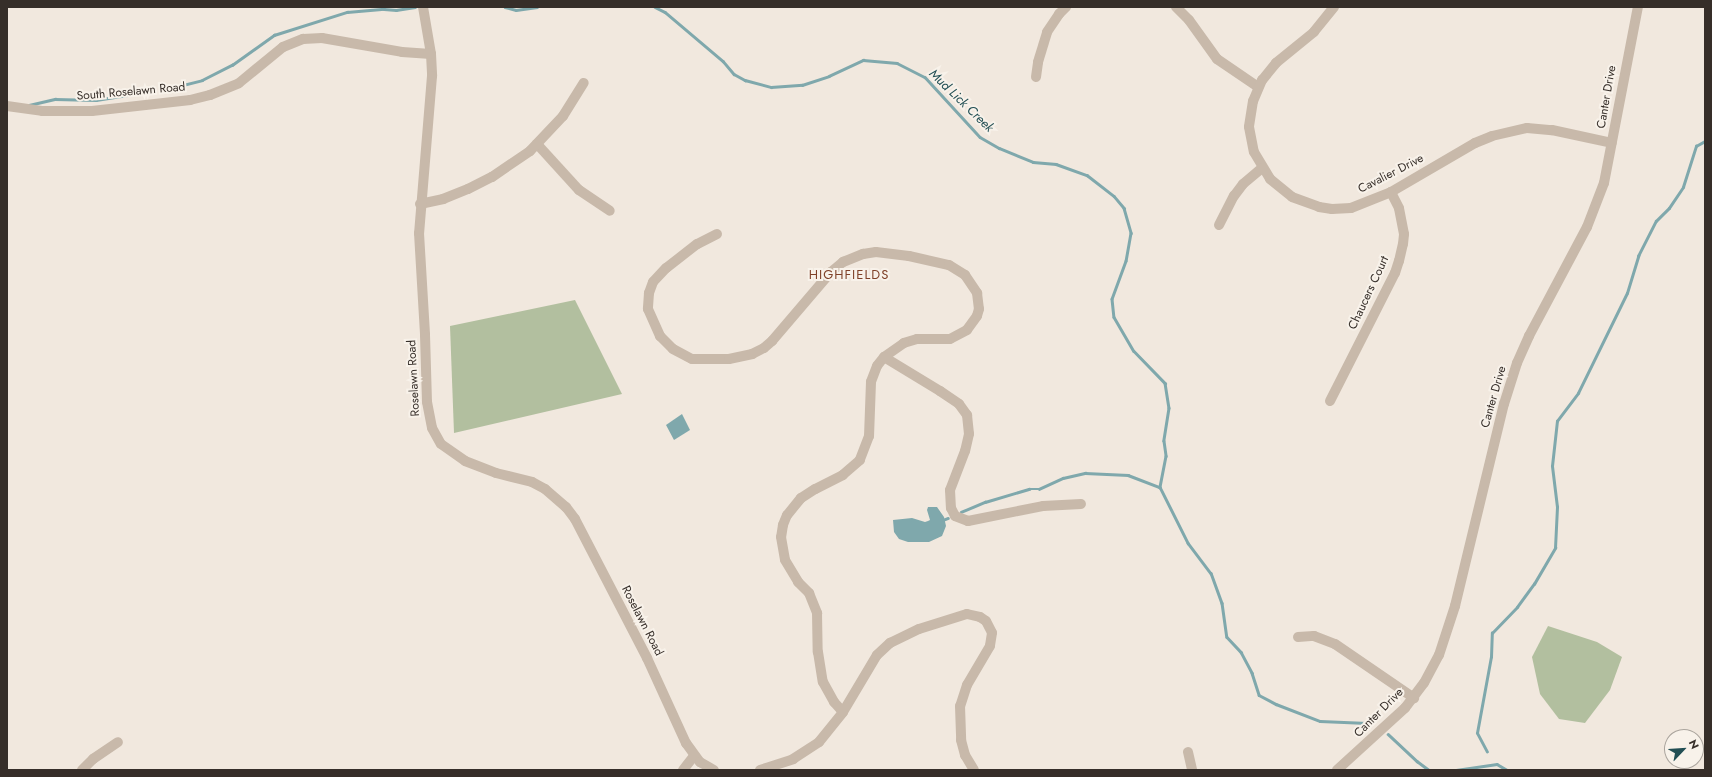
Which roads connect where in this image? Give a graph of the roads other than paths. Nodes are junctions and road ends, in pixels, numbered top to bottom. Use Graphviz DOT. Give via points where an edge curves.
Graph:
graph roads {
  1 [pos="423,7"];
  2 [pos="1066,7"];
  3 [pos="1176,7"];
  4 [pos="1334,7"];
  5 [pos="1638,7"];
  6 [pos="431,54"];
  7 [pos="1036,77"];
  8 [pos="584,82"];
  9 [pos="1258,87"];
  10 [pos="7,106"];
  11 [pos="1612,143"];
  12 [pos="537,144"];
  13 [pos="1262,168"];
  14 [pos="1391,192"];
  15 [pos="420,204"];
  16 [pos="610,211"];
  17 [pos="1219,225"];
  18 [pos="717,234"];
  19 [pos="884,357"];
  20 [pos="1330,401"];
  21 [pos="1081,504"];
  22 [pos="1298,636"];
  23 [pos="1414,698"];
  24 [pos="843,712"];
  25 [pos="118,742"];
  26 [pos="1188,752"];
  27 [pos="694,756"];
  28 [pos="82,770"];
  29 [pos="683,770"];
  30 [pos="714,770"];
  31 [pos="760,770"];
  32 [pos="974,770"];
  33 [pos="1192,770"];
  34 [pos="1337,770"];
  1 -- 6 [label="street, Roselawn Road"];
  2 -- 7 [label="street" via="1047,32"];
  3 -- 9 [label="street" via="1217,58"];
  4 -- 9 [label="street, Cavalier Drive" via="1314,32 1276,63"];
  5 -- 11 [label="street, Canter Drive"];
  6 -- 10 [label="street, South Roselawn Road" via="402,52 322,38 303,39 283,47 239,83 190,100 92,110 42,111"];
  6 -- 15 [label="street, Roselawn Road" via="430,110"];
  8 -- 12 [label="street" via="562,116"];
  9 -- 13 [label="street, Cavalier Drive" via="1250,111 1249,127 1254,152"];
  11 -- 14 [label="street, Cavalier Drive" via="1552,130 1527,128 1509,131 1475,143"];
  11 -- 23 [label="street, Canter Drive" via="1604,183 1587,227 1517,363 1504,404 1448,631 1430,672"];
  12 -- 15 [label="street" via="511,165 486,180 443,199"];
  12 -- 16 [label="street" via="580,190"];
  13 -- 14 [label="street, Cavalier Drive" via="1285,192 1319,207 1351,208"];
  13 -- 17 [label="street" via="1243,184"];
  14 -- 20 [label="street, Chaucers Court" via="1402,220 1403,244 1399,261"];
  15 -- 27 [label="street, Roselawn Road" via="419,233 427,402 432,428 441,444 465,461 496,473 532,482 545,489 575,519"];
  18 -- 19 [label="street" via="683,254 666,268 652,285 648,309 660,336 673,349 692,359 729,359 752,354 772,341 831,272 843,262 863,254 876,252 926,259 949,265 965,275 972,283 979,300 977,316 967,330 950,339 904,343"];
  19 -- 21 [label="street" via="959,404 967,415 969,434 950,490 951,508 955,516 968,521 1043,506"];
  19 -- 24 [label="street" via="872,378 869,436 860,460 843,475 801,498 787,515 781,537 785,560 790,571 814,600 818,616 818,652 823,682"];
  22 -- 23 [label="street" via="1314,636 1335,644"];
  23 -- 34 [label="street, Canter Drive"];
  24 -- 31 [label="street" via="829,731 807,751 778,766"];
  24 -- 32 [label="street" via="876,655 890,643 919,629 956,617 967,614 980,617 990,626 992,640 962,695 959,724 965,755"];
  25 -- 28 [label="street"];
  26 -- 33 [label="street"];
  27 -- 29 [label="street"];
  27 -- 30 [label="street, Roselawn Road"];
}
